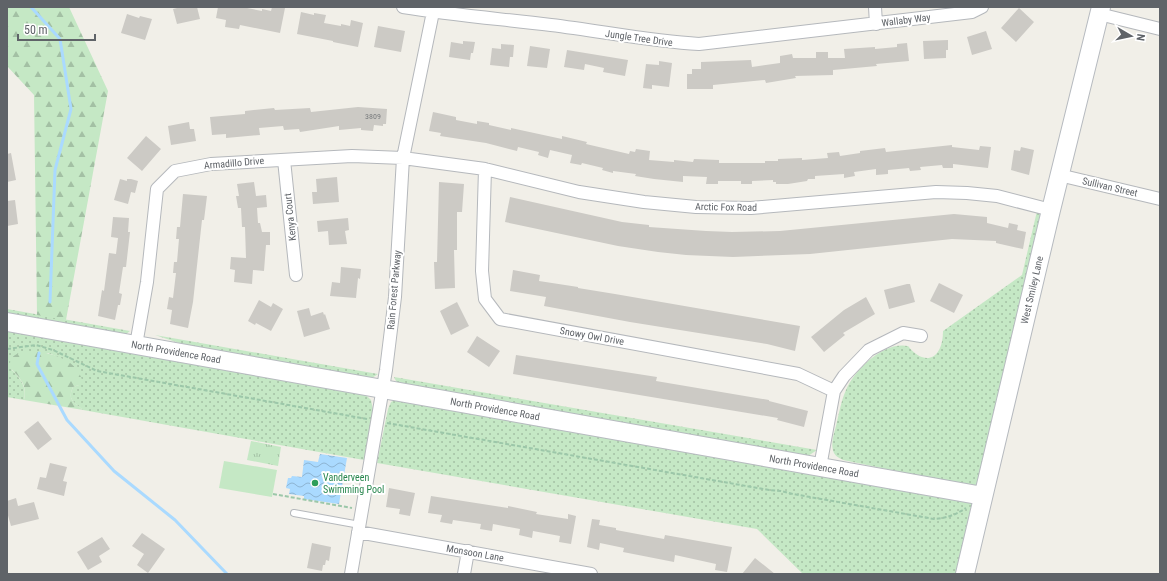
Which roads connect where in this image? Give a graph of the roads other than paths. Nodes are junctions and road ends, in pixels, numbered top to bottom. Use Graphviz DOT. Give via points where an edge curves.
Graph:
graph roads {
  1 [pos="403,7"];
  2 [pos="875,7"];
  3 [pos="982,7"];
  4 [pos="433,10"];
  5 [pos="1100,10"];
  6 [pos="876,24"];
  7 [pos="1160,29"];
  8 [pos="403,158"];
  9 [pos="284,160"];
  10 [pos="485,169"];
  11 [pos="1059,175"];
  12 [pos="1160,199"];
  13 [pos="1050,210"];
  14 [pos="296,275"];
  15 [pos="7,322"];
  16 [pos="921,336"];
  17 [pos="136,345"];
  18 [pos="382,389"];
  19 [pos="834,391"];
  20 [pos="820,467"];
  21 [pos="983,496"];
  22 [pos="294,513"];
  23 [pos="359,528"];
  24 [pos="468,551"];
  25 [pos="351,574"];
  26 [pos="464,574"];
  27 [pos="591,574"];
  28 [pos="965,574"];
  1 -- 4 [label="street, Jungle Tree Drive"];
  2 -- 6 [label="street"];
  3 -- 6 [label="street, Wallaby Way" via="972,12"];
  4 -- 6 [label="street, Jungle Tree Drive" via="664,42 699,44"];
  4 -- 8 [label="street, Rain Forest Parkway"];
  5 -- 7 [label="street"];
  5 -- 11 [label="street, West Smiley Lane"];
  8 -- 9 [label="street, Armadillo Drive" via="352,156"];
  8 -- 10 [label="street, Arctic Fox Road"];
  8 -- 18 [label="street, Rain Forest Parkway" via="395,297"];
  9 -- 14 [label="street, Kenya Court"];
  9 -- 17 [label="street, Armadillo Drive" via="210,164 175,171 158,189 147,282"];
  10 -- 13 [label="street, Arctic Fox Road" via="579,192 696,207 751,208 936,192 997,196"];
  10 -- 19 [label="street, Snowy Owl Drive" via="482,271 485,299 500,319 798,374"];
  11 -- 12 [label="street, Sullivan Street"];
  11 -- 13 [label="street, West Smiley Lane"];
  13 -- 21 [label="street, West Smiley Lane"];
  15 -- 17 [label="street, North Providence Road"];
  16 -- 19 [label="street" via="903,333 869,350 844,376"];
  17 -- 18 [label="street, North Providence Road"];
  18 -- 20 [label="street, North Providence Road"];
  18 -- 23 [label="street, Rain Forest Parkway"];
  19 -- 20 [label="street"];
  20 -- 21 [label="street, North Providence Road"];
  21 -- 28 [label="street, West Smiley Lane"];
  22 -- 23 [label="lane"];
  23 -- 24 [label="street, Monsoon Lane"];
  23 -- 25 [label="street, Rain Forest Parkway"];
  24 -- 26 [label="street"];
  24 -- 27 [label="street, Monsoon Lane"];
}
